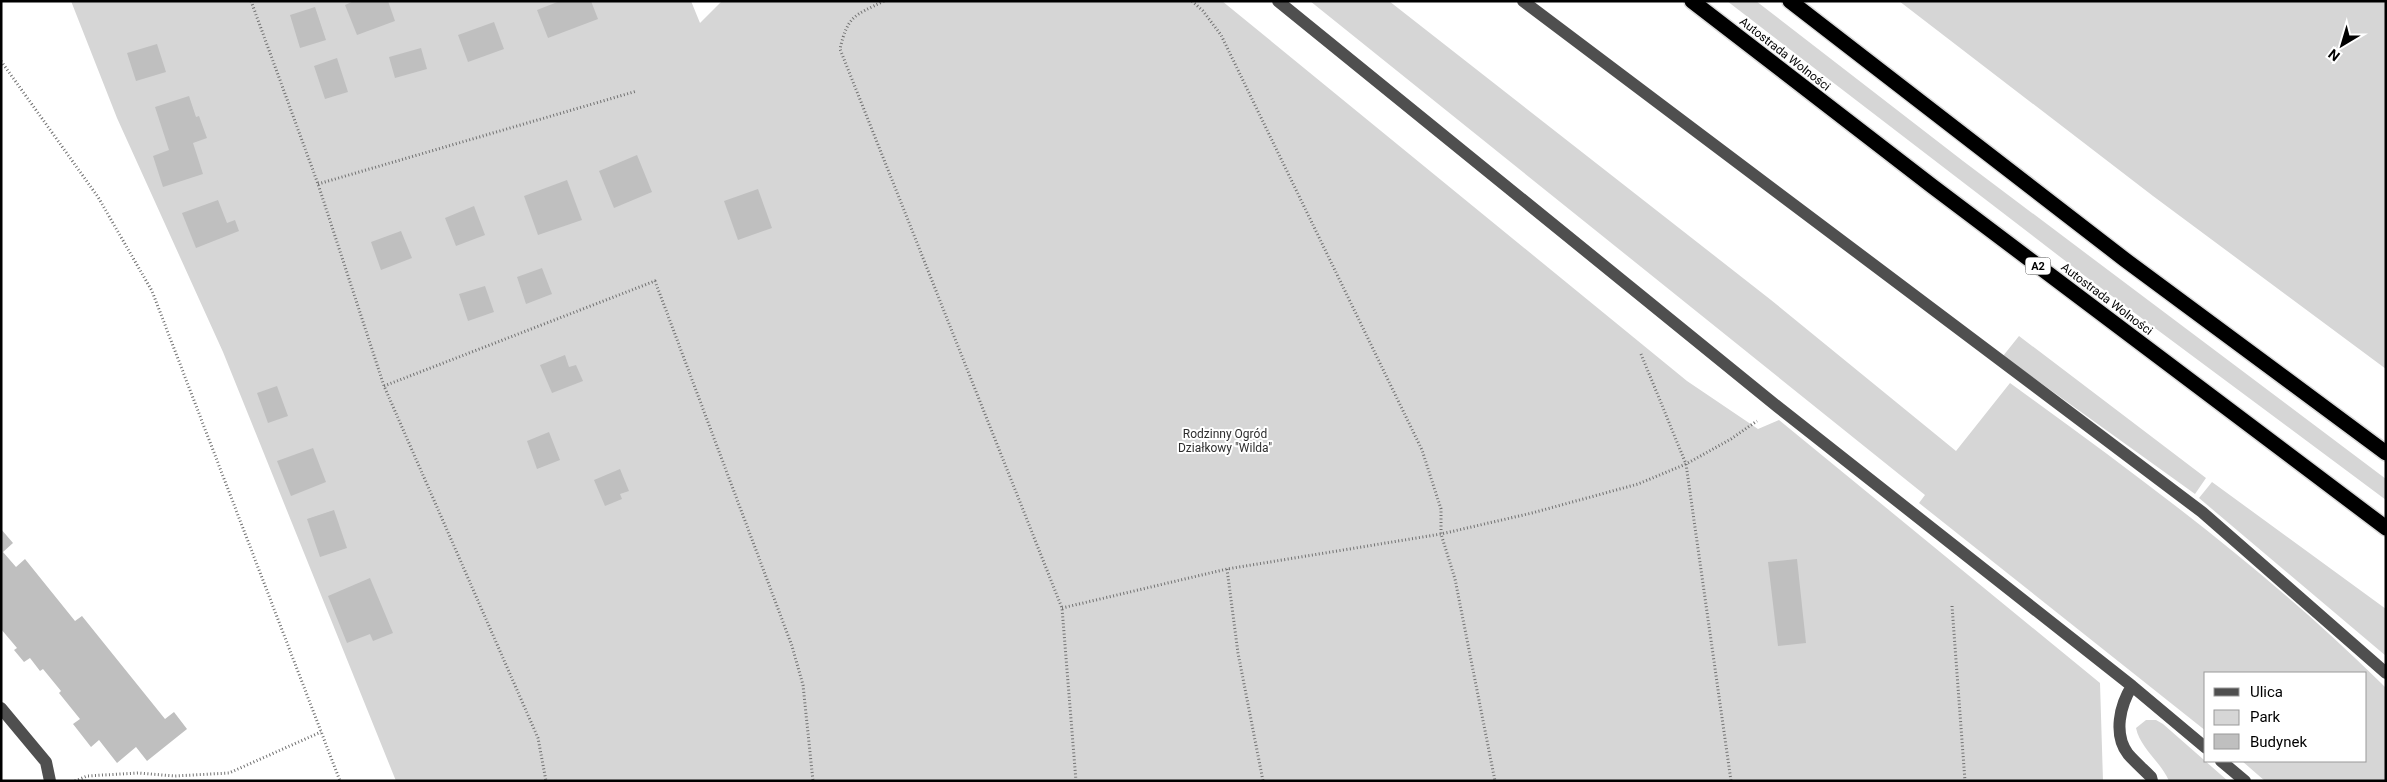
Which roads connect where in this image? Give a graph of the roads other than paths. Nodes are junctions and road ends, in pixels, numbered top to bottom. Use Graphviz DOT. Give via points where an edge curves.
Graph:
graph roads {
  1 [pos="1278,1"];
  2 [pos="1523,1"];
  3 [pos="1692,1"];
  4 [pos="1790,1"];
  5 [pos="2386,453"];
  6 [pos="2386,528"];
  7 [pos="2386,673"];
  8 [pos="2132,686"];
  9 [pos="1,708"];
  10 [pos="2204,746"];
  11 [pos="2222,762"];
  12 [pos="50,781"];
  13 [pos="2152,781"];
  14 [pos="2245,781"];
  1 -- 8 [label="street" via="1778,407"];
  2 -- 7 [label="street" via="2202,512"];
  3 -- 6 [label="highway, Autostrada Wolności / A2"];
  4 -- 5 [label="highway" via="2124,259"];
  8 -- 10 [label="street"];
  8 -- 13 [label="street" via="2120,716 2122,742"];
  9 -- 12 [label="street" via="46,762"];
  11 -- 14 [label="street"];
}
